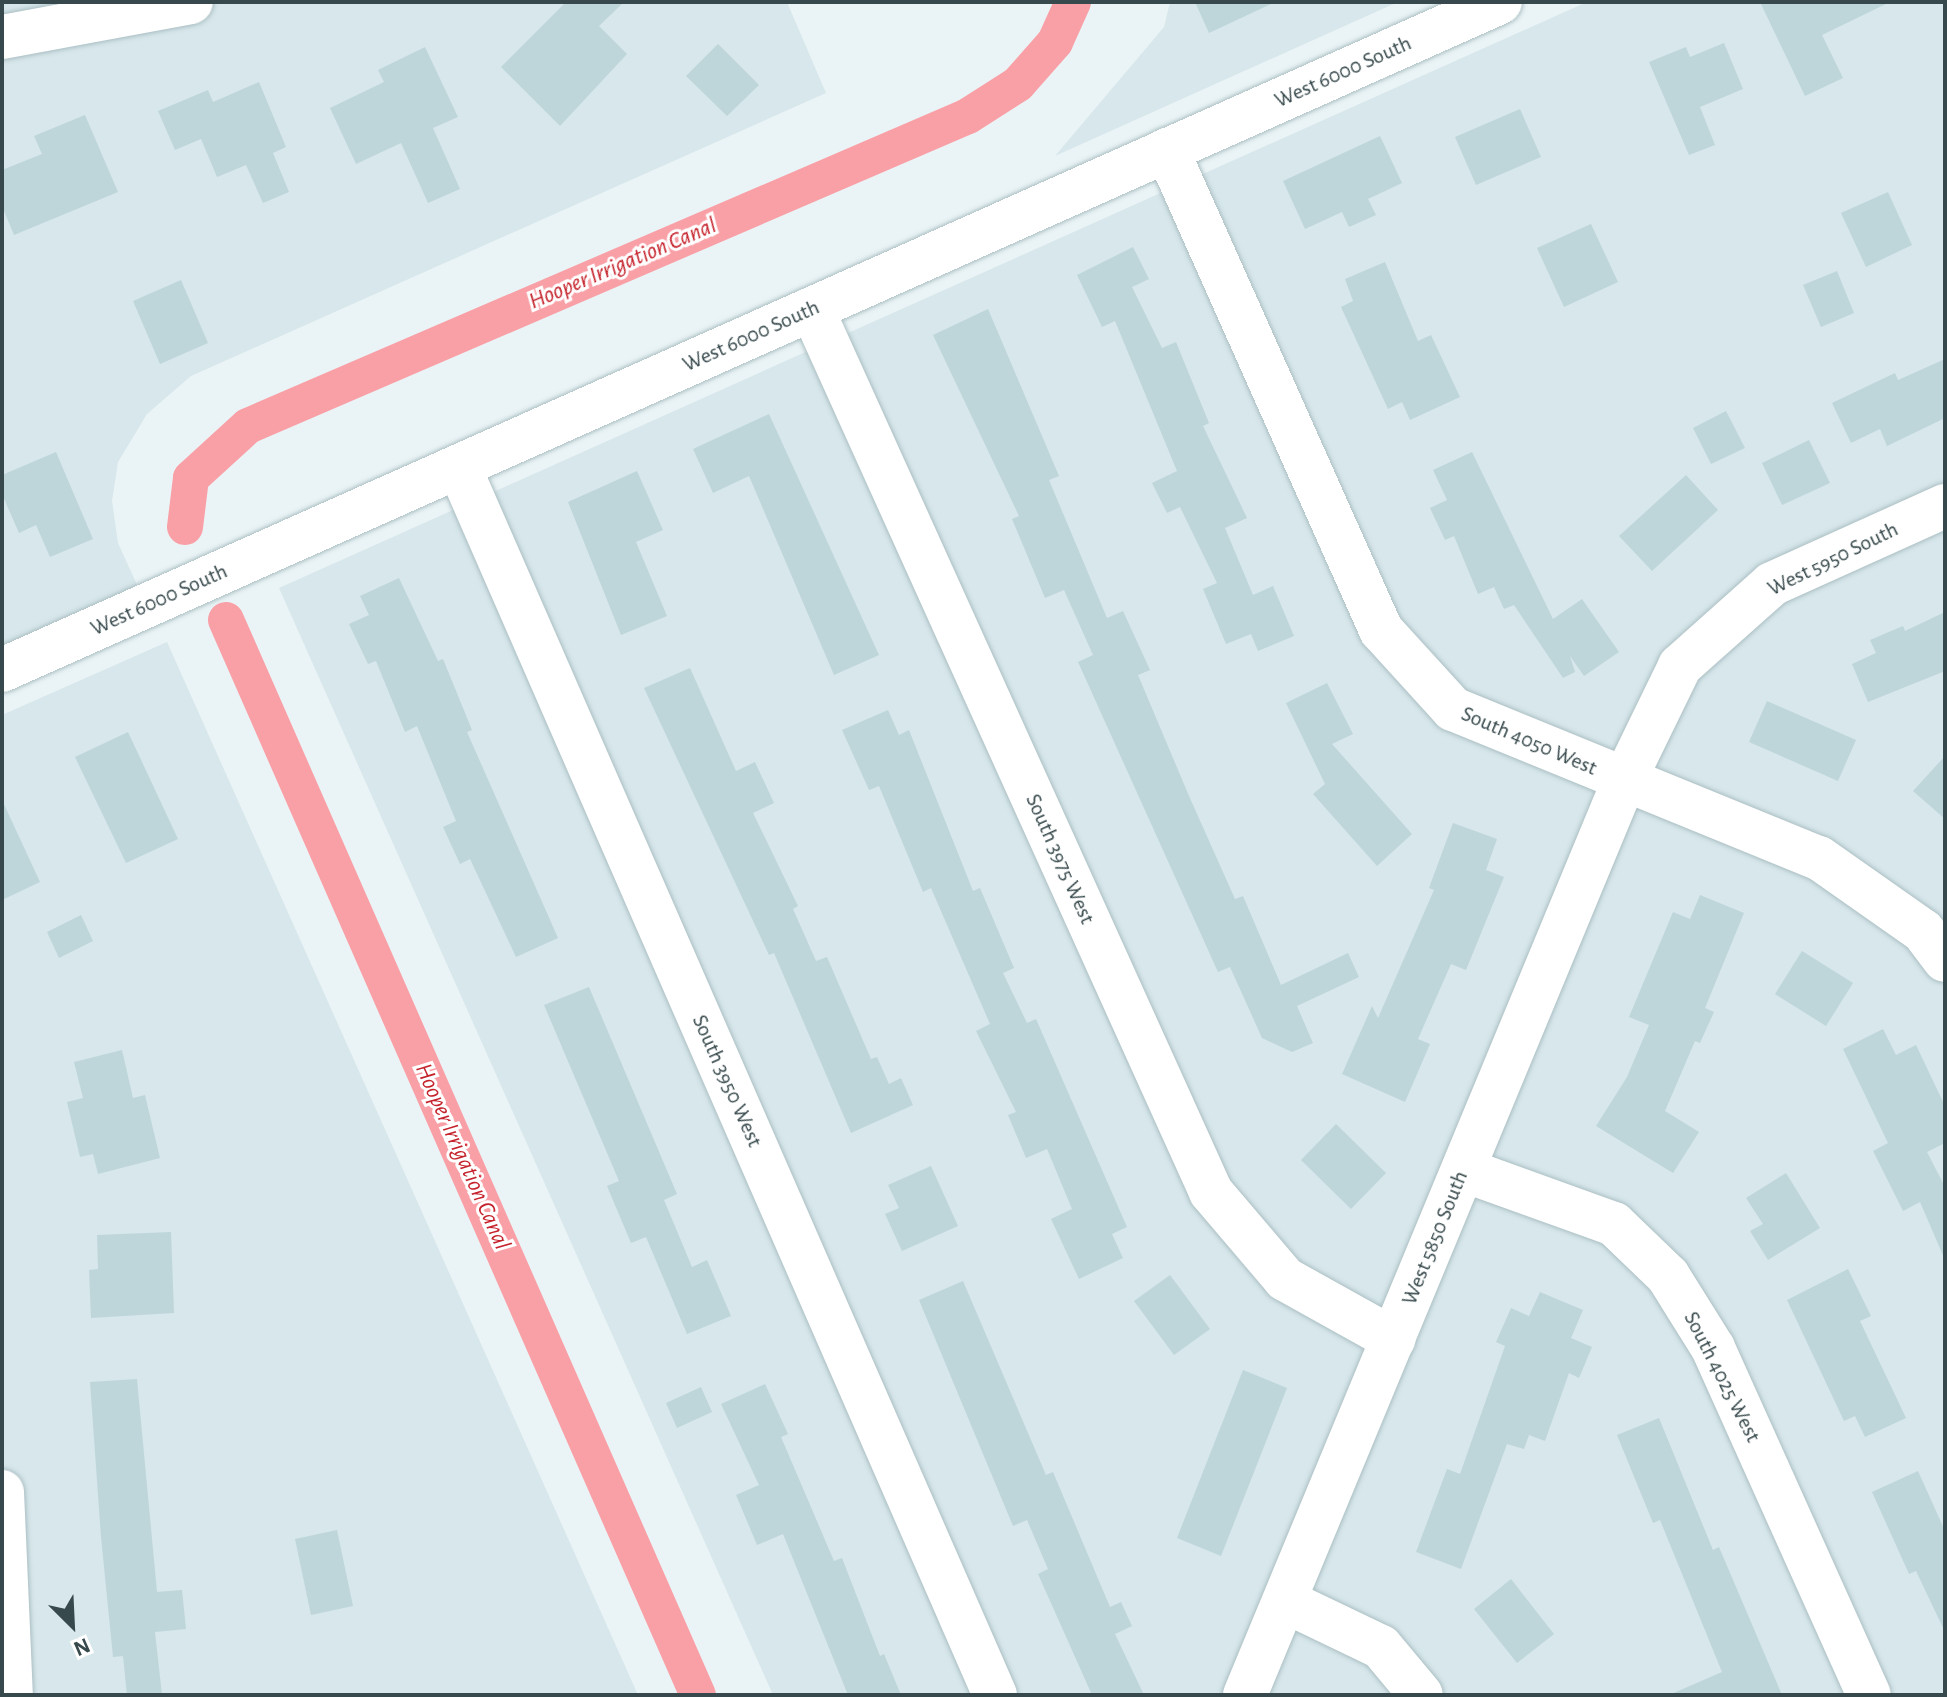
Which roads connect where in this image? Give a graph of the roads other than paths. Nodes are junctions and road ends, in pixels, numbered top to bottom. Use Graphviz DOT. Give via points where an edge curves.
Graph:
graph roads {
  1 [pos="191,2"];
  2 [pos="1500,2"];
  3 [pos="2,37"];
  4 [pos="1167,150"];
  5 [pos="812,309"];
  6 [pos="459,467"];
  7 [pos="1945,506"];
  8 [pos="2,670"];
  9 [pos="1624,781"];
  10 [pos="1945,960"];
  11 [pos="1464,1170"];
  12 [pos="1393,1339"];
  13 [pos="2,1492"];
  14 [pos="1285,1601"];
  15 [pos="11,1695"];
  16 [pos="995,1695"];
  17 [pos="1245,1695"];
  18 [pos="1421,1695"];
  19 [pos="1869,1695"];
  1 -- 3 [label="street"];
  2 -- 4 [label="street, West 6000 South"];
  4 -- 5 [label="street, West 6000 South"];
  4 -- 9 [label="street, South 4050 West" via="1381,630 1453,709"];
  5 -- 6 [label="street, West 6000 South"];
  5 -- 12 [label="street, South 3975 West" via="1211,1192 1285,1279"];
  6 -- 8 [label="street, West 6000 South"];
  6 -- 16 [label="street, South 3950 West"];
  7 -- 9 [label="street, West 5950 South" via="1772,584 1680,666"];
  9 -- 10 [label="street, South 4050 West" via="1819,858 1923,931"];
  9 -- 11 [label="street, West 5850 South"];
  11 -- 12 [label="street, West 5850 South"];
  11 -- 19 [label="street, South 4025 West" via="1614,1224 1668,1276 1713,1348"];
  12 -- 14 [label="street, West 5850 South"];
  13 -- 15 [label="street"];
  14 -- 17 [label="street, West 5850 South"];
  14 -- 18 [label="street" via="1381,1647"];
}
